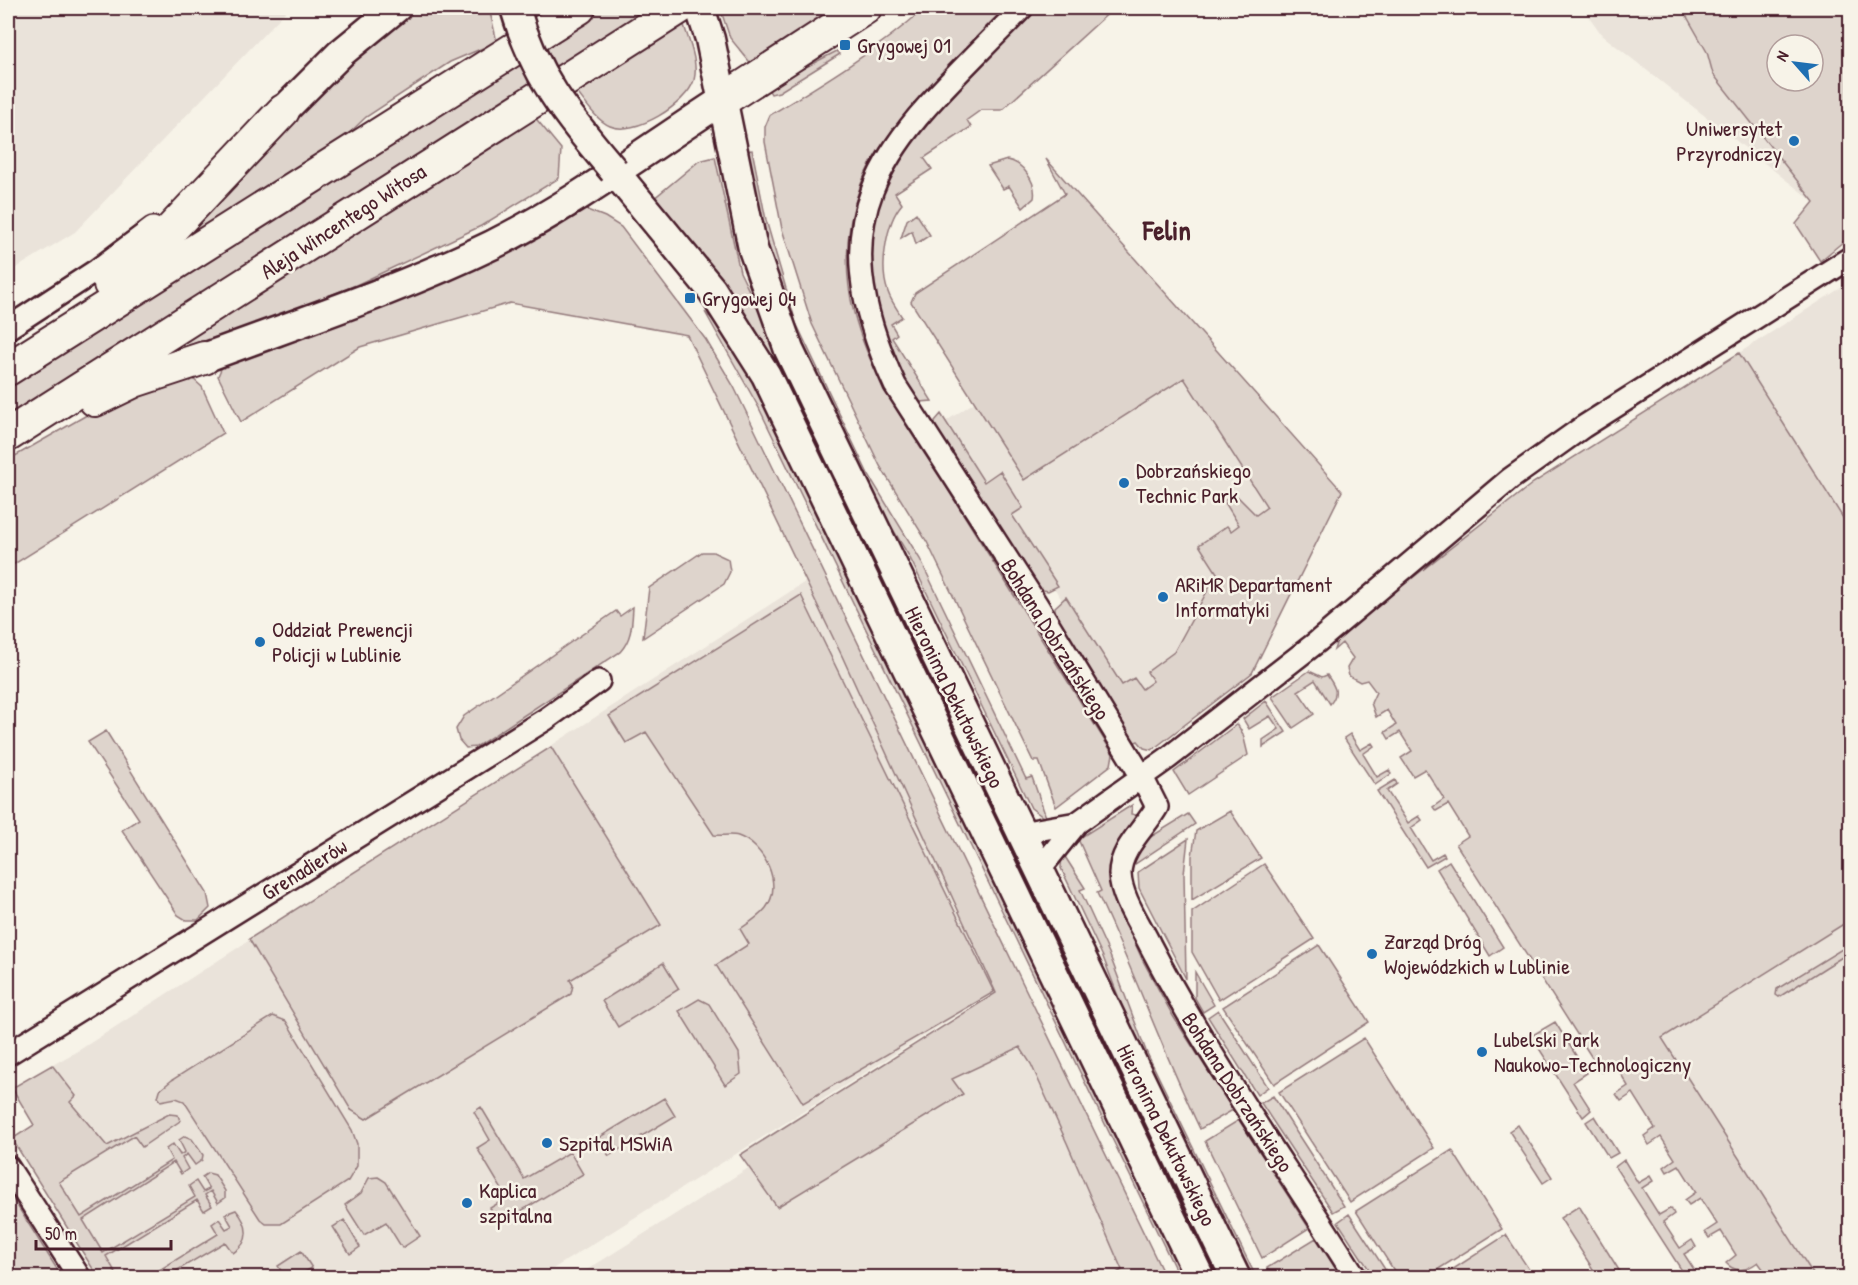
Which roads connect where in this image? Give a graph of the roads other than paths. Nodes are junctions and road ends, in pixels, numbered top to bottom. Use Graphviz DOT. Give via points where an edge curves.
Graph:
graph roads {
  1 [pos="396,8"];
  2 [pos="515,8"];
  3 [pos="579,8"];
  4 [pos="679,8"];
  5 [pos="700,8"];
  6 [pos="865,8"];
  7 [pos="1022,8"];
  8 [pos="723,100"];
  9 [pos="283,111"];
  10 [pos="614,171"];
  11 [pos="1851,258"];
  12 [pos="8,328"];
  13 [pos="8,353"];
  14 [pos="204,358"];
  15 [pos="8,369"];
  16 [pos="8,435"];
  17 [pos="8,448"];
  18 [pos="599,681"];
  19 [pos="1142,777"];
  20 [pos="1077,823"];
  21 [pos="1020,833"];
  22 [pos="1039,870"];
  23 [pos="8,1054"];
  24 [pos="8,1167"];
  25 [pos="80,1278"];
  26 [pos="1200,1278"];
  27 [pos="1236,1278"];
  28 [pos="1356,1278"];
  1 -- 9 [label="street" via="341,52"];
  2 -- 10 [label="street, Hieronima Dekutowskiego, bridge" via="547,87"];
  3 -- 15 [label="main road"];
  4 -- 16 [label="main road, Aleja Wincentego Witosa"];
  5 -- 8 [label="street, Hieronima Dekutowskiego"];
  6 -- 8 [label="main road"];
  7 -- 19 [label="street, Bohdana Dobrzańskiego" via="916,118 882,169 863,216 861,285 878,349 895,385"];
  8 -- 10 [label="street"];
  8 -- 21 [label="street, Hieronima Dekutowskiego" via="753,249 789,350"];
  9 -- 12 [label="street" via="184,203 134,243"];
  9 -- 13 [label="main road" via="129,269"];
  10 -- 14 [label="street" via="520,230 473,253"];
  10 -- 26 [label="street, Hieronima Dekutowskiego" via="712,290 766,375"];
  11 -- 19 [label="street" via="1583,427 1510,479 1317,642"];
  14 -- 17 [label="main road" via="115,390"];
  18 -- 23 [label="street, Grenadierów" via="546,719"];
  19 -- 20 [label="street"];
  19 -- 28 [label="street, Bohdana Dobrzańskiego" via="1156,807 1123,861 1120,874 1125,894 1193,1022"];
  20 -- 21 [label="street"];
  20 -- 22 [label="street"];
  21 -- 22 [label="street, Hieronima Dekutowskiego"];
  22 -- 27 [label="street, Hieronima Dekutowskiego"];
  24 -- 25 [label="street"];
}
